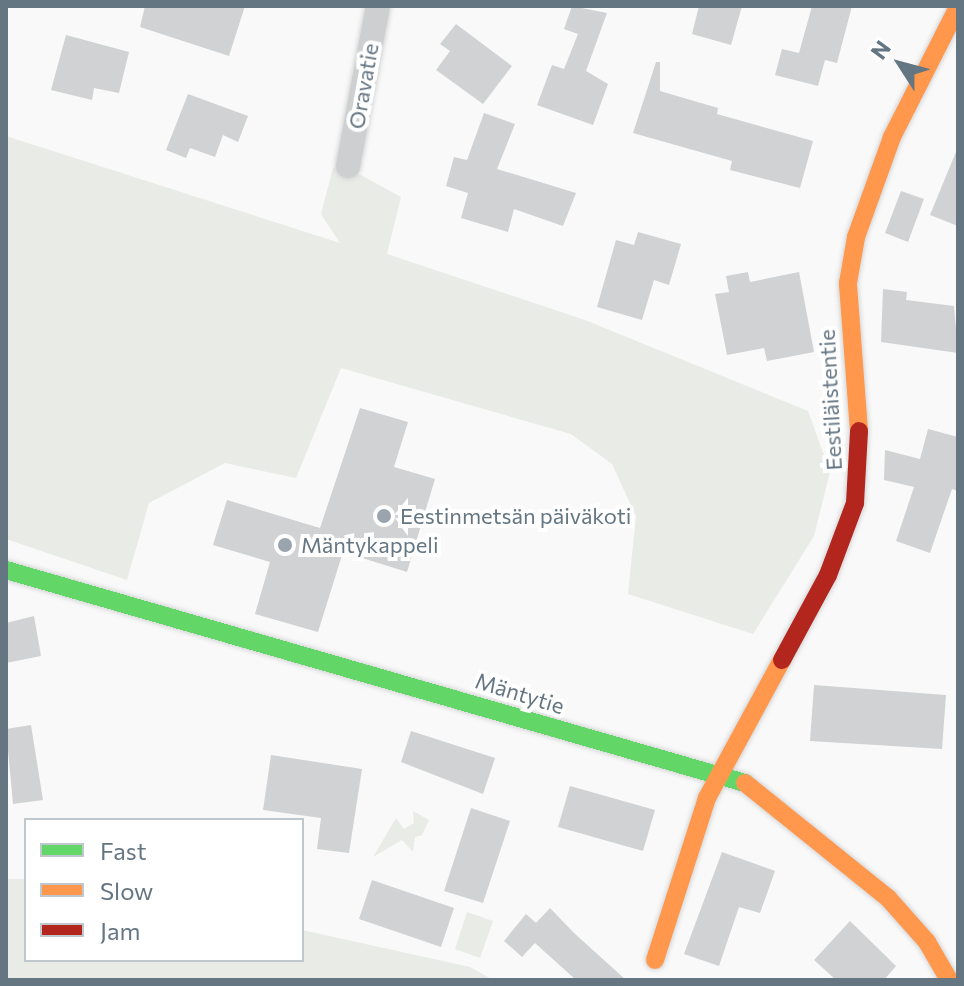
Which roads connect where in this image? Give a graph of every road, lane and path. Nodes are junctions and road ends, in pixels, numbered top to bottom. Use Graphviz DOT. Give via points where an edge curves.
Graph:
graph roads {
  1 [pos="378,6"];
  2 [pos="958,7"];
  3 [pos="348,166"];
  4 [pos="6,570"];
  5 [pos="718,773"];
  6 [pos="655,960"];
  7 [pos="949,980"];
  1 -- 3 [label="street, Oravatie"];
  2 -- 5 [label="street, Eestiläistentie" via="892,137 856,237 848,283 859,428 855,503 828,575"];
  4 -- 5 [label="street, Mäntytie"];
  5 -- 6 [label="street, Eestiläistentie"];
  5 -- 7 [label="street, Mäntytie" via="750,785 888,898 927,942"];
}
